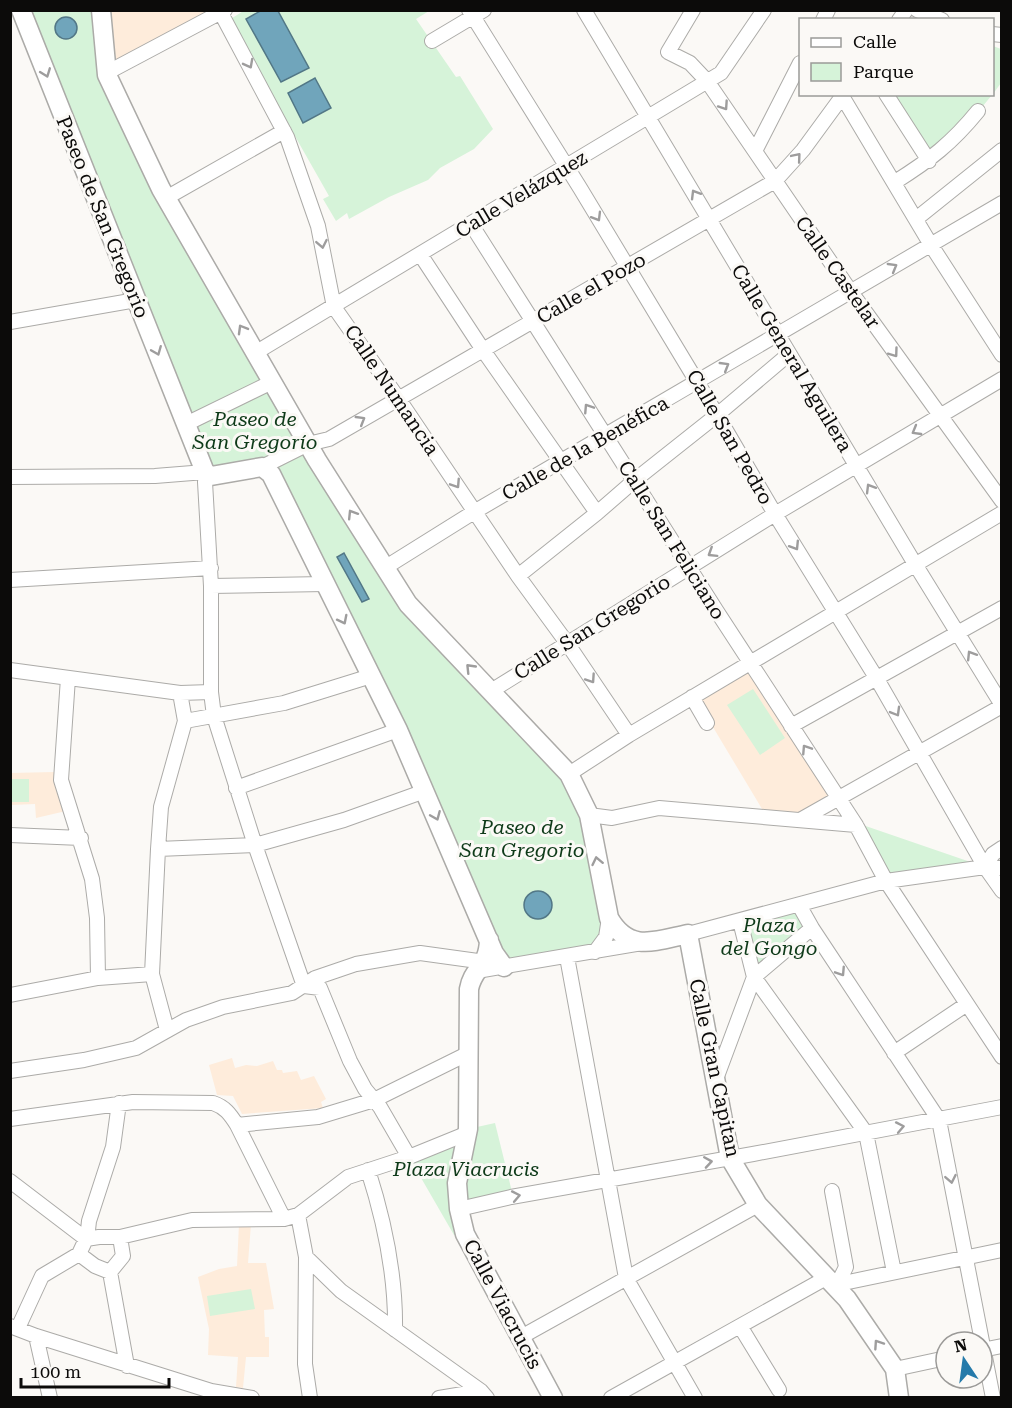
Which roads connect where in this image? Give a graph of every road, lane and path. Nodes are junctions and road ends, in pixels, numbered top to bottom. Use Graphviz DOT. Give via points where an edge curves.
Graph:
graph roads {
  1 [pos="101,10"];
  2 [pos="584,10"];
  3 [pos="693,10"];
  4 [pos="764,10"];
  5 [pos="917,10"];
  6 [pos="223,12"];
  7 [pos="476,13"];
  8 [pos="19,14"];
  9 [pos="938,18"];
  10 [pos="432,41"];
  11 [pos="799,67"];
  12 [pos="107,75"];
  13 [pos="707,81"];
  14 [pos="842,96"];
  15 [pos="844,96"];
  16 [pos="887,96"];
  17 [pos="978,111"];
  18 [pos="650,117"];
  19 [pos="284,130"];
  20 [pos="1002,150"];
  21 [pos="755,151"];
  22 [pos="929,160"];
  23 [pos="567,167"];
  24 [pos="775,181"];
  25 [pos="895,182"];
  26 [pos="166,198"];
  27 [pos="1002,202"];
  28 [pos="710,219"];
  29 [pos="916,219"];
  30 [pos="471,224"];
  31 [pos="931,245"];
  32 [pos="420,254"];
  33 [pos="628,267"];
  34 [pos="851,292"];
  35 [pos="136,300"];
  36 [pos="334,307"];
  37 [pos="10,322"];
  38 [pos="533,322"];
  39 [pos="777,334"];
  40 [pos="483,350"];
  41 [pos="255,353"];
  42 [pos="789,354"];
  43 [pos="1002,355"];
  44 [pos="1002,379"];
  45 [pos="272,382"];
  46 [pos="698,383"];
  47 [pos="399,398"];
  48 [pos="717,415"];
  49 [pos="940,416"];
  50 [pos="186,424"];
  51 [pos="606,436"];
  52 [pos="306,445"];
  53 [pos="562,463"];
  54 [pos="856,466"];
  55 [pos="268,468"];
  56 [pos="206,473"];
  57 [pos="10,477"];
  58 [pos="634,480"];
  59 [pos="1002,501"];
  60 [pos="474,513"];
  61 [pos="597,513"];
  62 [pos="1002,513"];
  63 [pos="775,514"];
  64 [pos="915,564"];
  65 [pos="386,567"];
  66 [pos="689,567"];
  67 [pos="211,568"];
  68 [pos="518,576"];
  69 [pos="10,580"];
  70 [pos="325,584"];
  71 [pos="211,586"];
  72 [pos="1002,608"];
  73 [pos="836,611"];
  74 [pos="957,633"];
  75 [pos="567,643"];
  76 [pos="750,662"];
  77 [pos="10,670"];
  78 [pos="371,675"];
  79 [pos="68,678"];
  80 [pos="877,679"];
  81 [pos="492,691"];
  82 [pos="211,692"];
  83 [pos="180,693"];
  84 [pos="692,697"];
  85 [pos="1002,705"];
  86 [pos="214,716"];
  87 [pos="185,721"];
  88 [pos="707,723"];
  89 [pos="791,726"];
  90 [pos="398,730"];
  91 [pos="629,735"];
  92 [pos="920,753"];
  93 [pos="569,774"];
  94 [pos="236,788"];
  95 [pos="425,791"];
  96 [pos="838,798"];
  97 [pos="589,815"];
  98 [pos="800,820"];
  99 [pos="856,825"];
  100 [pos="10,835"];
  101 [pos="81,838"];
  102 [pos="255,845"];
  103 [pos="1002,848"];
  104 [pos="158,849"];
  105 [pos="985,867"];
  106 [pos="1002,868"];
  107 [pos="886,881"];
  108 [pos="1002,891"];
  109 [pos="799,905"];
  110 [pos="609,918"];
  111 [pos="740,921"];
  112 [pos="812,928"];
  113 [pos="688,934"];
  114 [pos="489,939"];
  115 [pos="642,943"];
  116 [pos="595,952"];
  117 [pos="567,957"];
  118 [pos="481,966"];
  119 [pos="504,967"];
  120 [pos="152,974"];
  121 [pos="754,977"];
  122 [pos="98,978"];
  123 [pos="304,986"];
  124 [pos="10,995"];
  125 [pos="967,1004"];
  126 [pos="167,1030"];
  127 [pos="894,1053"];
  128 [pos="467,1054"];
  129 [pos="1002,1057"];
  130 [pos="10,1071"];
  131 [pos="716,1079"];
  132 [pos="374,1100"];
  133 [pos="119,1103"];
  134 [pos="1002,1107"];
  135 [pos="10,1119"];
  136 [pos="939,1120"];
  137 [pos="237,1125"];
  138 [pos="468,1133"];
  139 [pos="866,1133"];
  140 [pos="409,1157"];
  141 [pos="730,1158"];
  142 [pos="368,1170"];
  143 [pos="607,1179"];
  144 [pos="10,1180"];
  145 [pos="832,1191"];
  146 [pos="758,1205"];
  147 [pos="459,1209"];
  148 [pos="298,1215"];
  149 [pos="284,1219"];
  150 [pos="120,1238"];
  151 [pos="86,1239"];
  152 [pos="1002,1250"];
  153 [pos="79,1254"];
  154 [pos="306,1257"];
  155 [pos="967,1257"];
  156 [pos="110,1272"];
  157 [pos="894,1272"];
  158 [pos="626,1278"];
  159 [pos="830,1282"];
  160 [pos="740,1326"];
  161 [pos="14,1327"];
  162 [pos="394,1330"];
  163 [pos="980,1330"];
  164 [pos="36,1336"];
  165 [pos="521,1337"];
  166 [pos="934,1361"];
  167 [pos="675,1362"];
  168 [pos="127,1366"];
  169 [pos="896,1369"];
  170 [pos="779,1390"];
  171 [pos="484,1394"];
  172 [pos="50,1398"];
  173 [pos="252,1398"];
  174 [pos="310,1398"];
  175 [pos="439,1398"];
  176 [pos="553,1398"];
  177 [pos="611,1398"];
  178 [pos="695,1398"];
  179 [pos="899,1398"];
  1 -- 12 [label="main road"];
  2 -- 18 [label="street, Calle General Aguilera"];
  3 -- 13 [label="street, Calle Castelar" via="668,52 690,63"];
  4 -- 13 [label="street, Calle Velázquez" via="721,73"];
  5 -- 9 [label="street"];
  6 -- 12 [label="street"];
  6 -- 19 [label="street, Calle Numancia, one-way"];
  7 -- 10 [label="street"];
  7 -- 23 [label="street, Calle San Pedro"];
  8 -- 35 [label="main road, Paseo de San Gregorio, one-way"];
  11 -- 21 [label="street"];
  12 -- 26 [label="main road"];
  13 -- 18 [label="street, Calle Velázquez"];
  13 -- 21 [label="street, Calle Castelar, one-way"];
  24 -- 14 [label="street, Calle el Pozo, one-way"];
  15 -- 25 [label="street"];
  16 -- 22 [label="street"];
  17 -- 22 [label="street" via="958,136"];
  18 -- 23 [label="street, Calle Velázquez"];
  28 -- 18 [label="street, Calle General Aguilera, one-way"];
  19 -- 26 [label="street"];
  19 -- 36 [label="street, Calle Numancia, one-way" via="318,226"];
  20 -- 29 [label="street"];
  21 -- 24 [label="street, Calle Castelar"];
  22 -- 25 [label="street"];
  23 -- 30 [label="street, Calle Velázquez"];
  23 -- 33 [label="street, Calle San Pedro, one-way"];
  24 -- 28 [label="street, Calle el Pozo"];
  24 -- 34 [label="street, Calle Castelar"];
  25 -- 29 [label="street"];
  41 -- 26 [label="main road, one-way"];
  27 -- 31 [label="street, Calle de la Benéfica"];
  28 -- 33 [label="street, Calle el Pozo"];
  28 -- 39 [label="street, Calle General Aguilera"];
  29 -- 31 [label="street"];
  30 -- 32 [label="street, Calle Velázquez"];
  30 -- 38 [label="street, Calle San Feliciano"];
  34 -- 31 [label="street, Calle de la Benéfica, one-way"];
  31 -- 43 [label="street"];
  32 -- 36 [label="street, Calle Velázquez"];
  32 -- 40 [label="street"];
  33 -- 38 [label="street, Calle el Pozo"];
  33 -- 46 [label="street, Calle San Pedro"];
  34 -- 39 [label="street, Calle de la Benéfica"];
  34 -- 49 [label="street, Calle Castelar, one-way"];
  35 -- 37 [label="street"];
  35 -- 50 [label="main road, Paseo de San Gregorio, one-way"];
  36 -- 41 [label="street, Calle Velázquez"];
  36 -- 47 [label="street, Calle Numancia"];
  38 -- 40 [label="street, Calle el Pozo"];
  51 -- 38 [label="street, Calle San Feliciano, one-way"];
  39 -- 42 [label="street, Calle General Aguilera"];
  46 -- 39 [label="street, Calle de la Benéfica, one-way"];
  40 -- 47 [label="street, Calle el Pozo"];
  40 -- 53 [label="street"];
  41 -- 45 [label="main road"];
  42 -- 48 [label="street"];
  42 -- 54 [label="street, Calle General Aguilera"];
  44 -- 49 [label="street, Calle San Gregorio"];
  45 -- 50 [label="street"];
  45 -- 52 [label="main road"];
  46 -- 48 [label="street, Calle San Pedro"];
  46 -- 51 [label="street, Calle de la Benéfica"];
  52 -- 47 [label="street, Calle el Pozo, one-way" via="329,439"];
  47 -- 60 [label="street, Calle Numancia, one-way"];
  48 -- 58 [label="street"];
  48 -- 63 [label="street, Calle San Pedro"];
  49 -- 54 [label="street, Calle San Gregorio, one-way"];
  49 -- 59 [label="street, Calle Castelar"];
  50 -- 56 [label="main road, Paseo de San Gregorio"];
  51 -- 53 [label="street, Calle de la Benéfica"];
  51 -- 58 [label="street, Calle San Feliciano"];
  52 -- 55 [label="street"];
  65 -- 52 [label="main road, one-way"];
  53 -- 60 [label="street, Calle de la Benéfica"];
  53 -- 61 [label="street"];
  54 -- 63 [label="street, Calle San Gregorio"];
  64 -- 54 [label="street, Calle General Aguilera, one-way"];
  55 -- 56 [label="main road" via="211,476"];
  55 -- 70 [label="main road"];
  56 -- 57 [label="street"];
  56 -- 67 [label="street"];
  58 -- 61 [label="street"];
  58 -- 66 [label="street, Calle San Feliciano"];
  60 -- 65 [label="street, Calle de la Benéfica"];
  60 -- 68 [label="street, Calle Numancia"];
  61 -- 68 [label="street"];
  62 -- 64 [label="street"];
  63 -- 66 [label="street, Calle San Gregorio, one-way"];
  63 -- 73 [label="street, Calle San Pedro, one-way"];
  64 -- 73 [label="street"];
  64 -- 74 [label="street, Calle General Aguilera"];
  81 -- 65 [label="main road, one-way" via="408,604"];
  66 -- 75 [label="street, Calle San Gregorio"];
  66 -- 76 [label="street, Calle San Feliciano"];
  67 -- 69 [label="street"];
  67 -- 71 [label="street"];
  68 -- 75 [label="street, Calle Numancia"];
  70 -- 71 [label="street"];
  70 -- 78 [label="main road, one-way"];
  71 -- 82 [label="street"];
  72 -- 74 [label="street"];
  73 -- 76 [label="street"];
  73 -- 80 [label="street, Calle San Pedro"];
  74 -- 80 [label="street"];
  85 -- 74 [label="street, Calle General Aguilera, one-way"];
  75 -- 81 [label="street, Calle San Gregorio"];
  75 -- 91 [label="street, Calle Numancia, one-way"];
  76 -- 84 [label="street"];
  76 -- 89 [label="street, Calle San Feliciano"];
  77 -- 79 [label="street"];
  78 -- 86 [label="street" via="284,702"];
  78 -- 90 [label="main road"];
  79 -- 83 [label="street"];
  79 -- 101 [label="street" via="62,780"];
  80 -- 89 [label="street"];
  80 -- 92 [label="street, Calle San Pedro, one-way"];
  81 -- 93 [label="main road"];
  82 -- 83 [label="street"];
  82 -- 86 [label="street"];
  83 -- 87 [label="street"];
  84 -- 88 [label="street"];
  84 -- 91 [label="street"];
  85 -- 92 [label="street"];
  86 -- 87 [label="street"];
  86 -- 94 [label="street"];
  87 -- 104 [label="street" via="161,807"];
  96 -- 89 [label="street, Calle San Feliciano, one-way"];
  90 -- 94 [label="street"];
  90 -- 95 [label="main road"];
  91 -- 93 [label="street"];
  92 -- 96 [label="street"];
  92 -- 105 [label="street, Calle San Pedro"];
  93 -- 97 [label="main road"];
  94 -- 102 [label="street"];
  95 -- 102 [label="street" via="344,820"];
  95 -- 114 [label="main road, one-way"];
  96 -- 98 [label="street"];
  96 -- 99 [label="street, Calle San Feliciano"];
  97 -- 98 [label="street" via="612,818 659,808"];
  110 -- 97 [label="main road, one-way"];
  98 -- 99 [label="street"];
  99 -- 107 [label="street, Calle San Feliciano"];
  100 -- 101 [label="street"];
  101 -- 122 [label="street" via="97,918"];
  102 -- 104 [label="street"];
  102 -- 123 [label="street"];
  103 -- 105 [label="street"];
  104 -- 120 [label="street"];
  105 -- 106 [label="street"];
  105 -- 107 [label="street"];
  105 -- 108 [label="street, Calle San Pedro"];
  107 -- 109 [label="street"];
  107 -- 125 [label="street, Calle San Feliciano"];
  109 -- 111 [label="street"];
  109 -- 112 [label="street"];
  110 -- 115 [label="main road" via="622,935"];
  110 -- 116 [label="street" via="606,937"];
  111 -- 113 [label="street"];
  111 -- 121 [label="street"];
  112 -- 121 [label="street"];
  112 -- 127 [label="street, one-way"];
  113 -- 115 [label="main road"];
  113 -- 131 [label="main road, Calle Gran Capitan"];
  114 -- 118 [label="main road"];
  114 -- 119 [label="main road"];
  115 -- 116 [label="street"];
  116 -- 117 [label="street"];
  117 -- 119 [label="street"];
  117 -- 143 [label="street"];
  118 -- 119 [label="street"];
  118 -- 123 [label="street" via="420,954 356,964 315,978"];
  118 -- 128 [label="main road" via="471,978 469,989"];
  120 -- 122 [label="street"];
  120 -- 126 [label="street"];
  121 -- 131 [label="street"];
  121 -- 139 [label="street"];
  122 -- 124 [label="street"];
  123 -- 126 [label="street" via="292,993 223,1007"];
  123 -- 132 [label="street" via="320,988 350,1061"];
  125 -- 127 [label="street"];
  125 -- 129 [label="street, Calle San Feliciano"];
  126 -- 130 [label="street" via="136,1048"];
  127 -- 136 [label="street"];
  128 -- 132 [label="street"];
  128 -- 138 [label="main road"];
  131 -- 141 [label="main road, Calle Gran Capitan"];
  132 -- 137 [label="street" via="318,1117"];
  132 -- 140 [label="street"];
  133 -- 135 [label="street"];
  133 -- 137 [label="street" via="213,1103 222,1106"];
  133 -- 151 [label="street" via="113,1147"];
  134 -- 136 [label="street"];
  139 -- 136 [label="street, one-way"];
  136 -- 155 [label="street, one-way"];
  137 -- 149 [label="street"];
  138 -- 140 [label="street"];
  138 -- 147 [label="main road" via="457,1183"];
  139 -- 141 [label="street"];
  139 -- 157 [label="street"];
  140 -- 142 [label="street"];
  143 -- 141 [label="street, one-way"];
  141 -- 146 [label="main road, Calle Gran Capitan"];
  142 -- 148 [label="street" via="348,1177"];
  142 -- 162 [label="street" via="388,1245"];
  147 -- 143 [label="street, one-way"];
  143 -- 158 [label="street"];
  144 -- 151 [label="street"];
  145 -- 159 [label="street" via="846,1268 841,1277"];
  146 -- 158 [label="street"];
  146 -- 159 [label="main road, Calle Gran Capitan"];
  147 -- 165 [label="main road, Calle Viacrucis" via="465,1234"];
  148 -- 149 [label="street"];
  148 -- 154 [label="street"];
  149 -- 150 [label="street" via="192,1220"];
  150 -- 151 [label="street"];
  150 -- 156 [label="street" via="123,1256"];
  151 -- 153 [label="street"];
  152 -- 155 [label="street"];
  153 -- 156 [label="street"];
  153 -- 161 [label="street" via="42,1276"];
  154 -- 162 [label="street" via="341,1292"];
  154 -- 174 [label="street" via="306,1364"];
  155 -- 157 [label="street"];
  155 -- 163 [label="street"];
  156 -- 168 [label="street"];
  157 -- 159 [label="street"];
  158 -- 165 [label="street"];
  158 -- 167 [label="street"];
  159 -- 160 [label="street"];
  169 -- 159 [label="main road, Calle Gran Capitan, one-way" via="847,1299"];
  160 -- 167 [label="street"];
  160 -- 170 [label="street"];
  161 -- 164 [label="street"];
  162 -- 171 [label="street"];
  164 -- 168 [label="street"];
  164 -- 172 [label="street"];
  165 -- 176 [label="main road, Calle Viacrucis"];
  166 -- 169 [label="street"];
  167 -- 177 [label="street"];
  167 -- 178 [label="street"];
  168 -- 173 [label="street" via="211,1391"];
  169 -- 179 [label="main road, Calle Gran Capitan"];
  171 -- 175 [label="street"];
}
